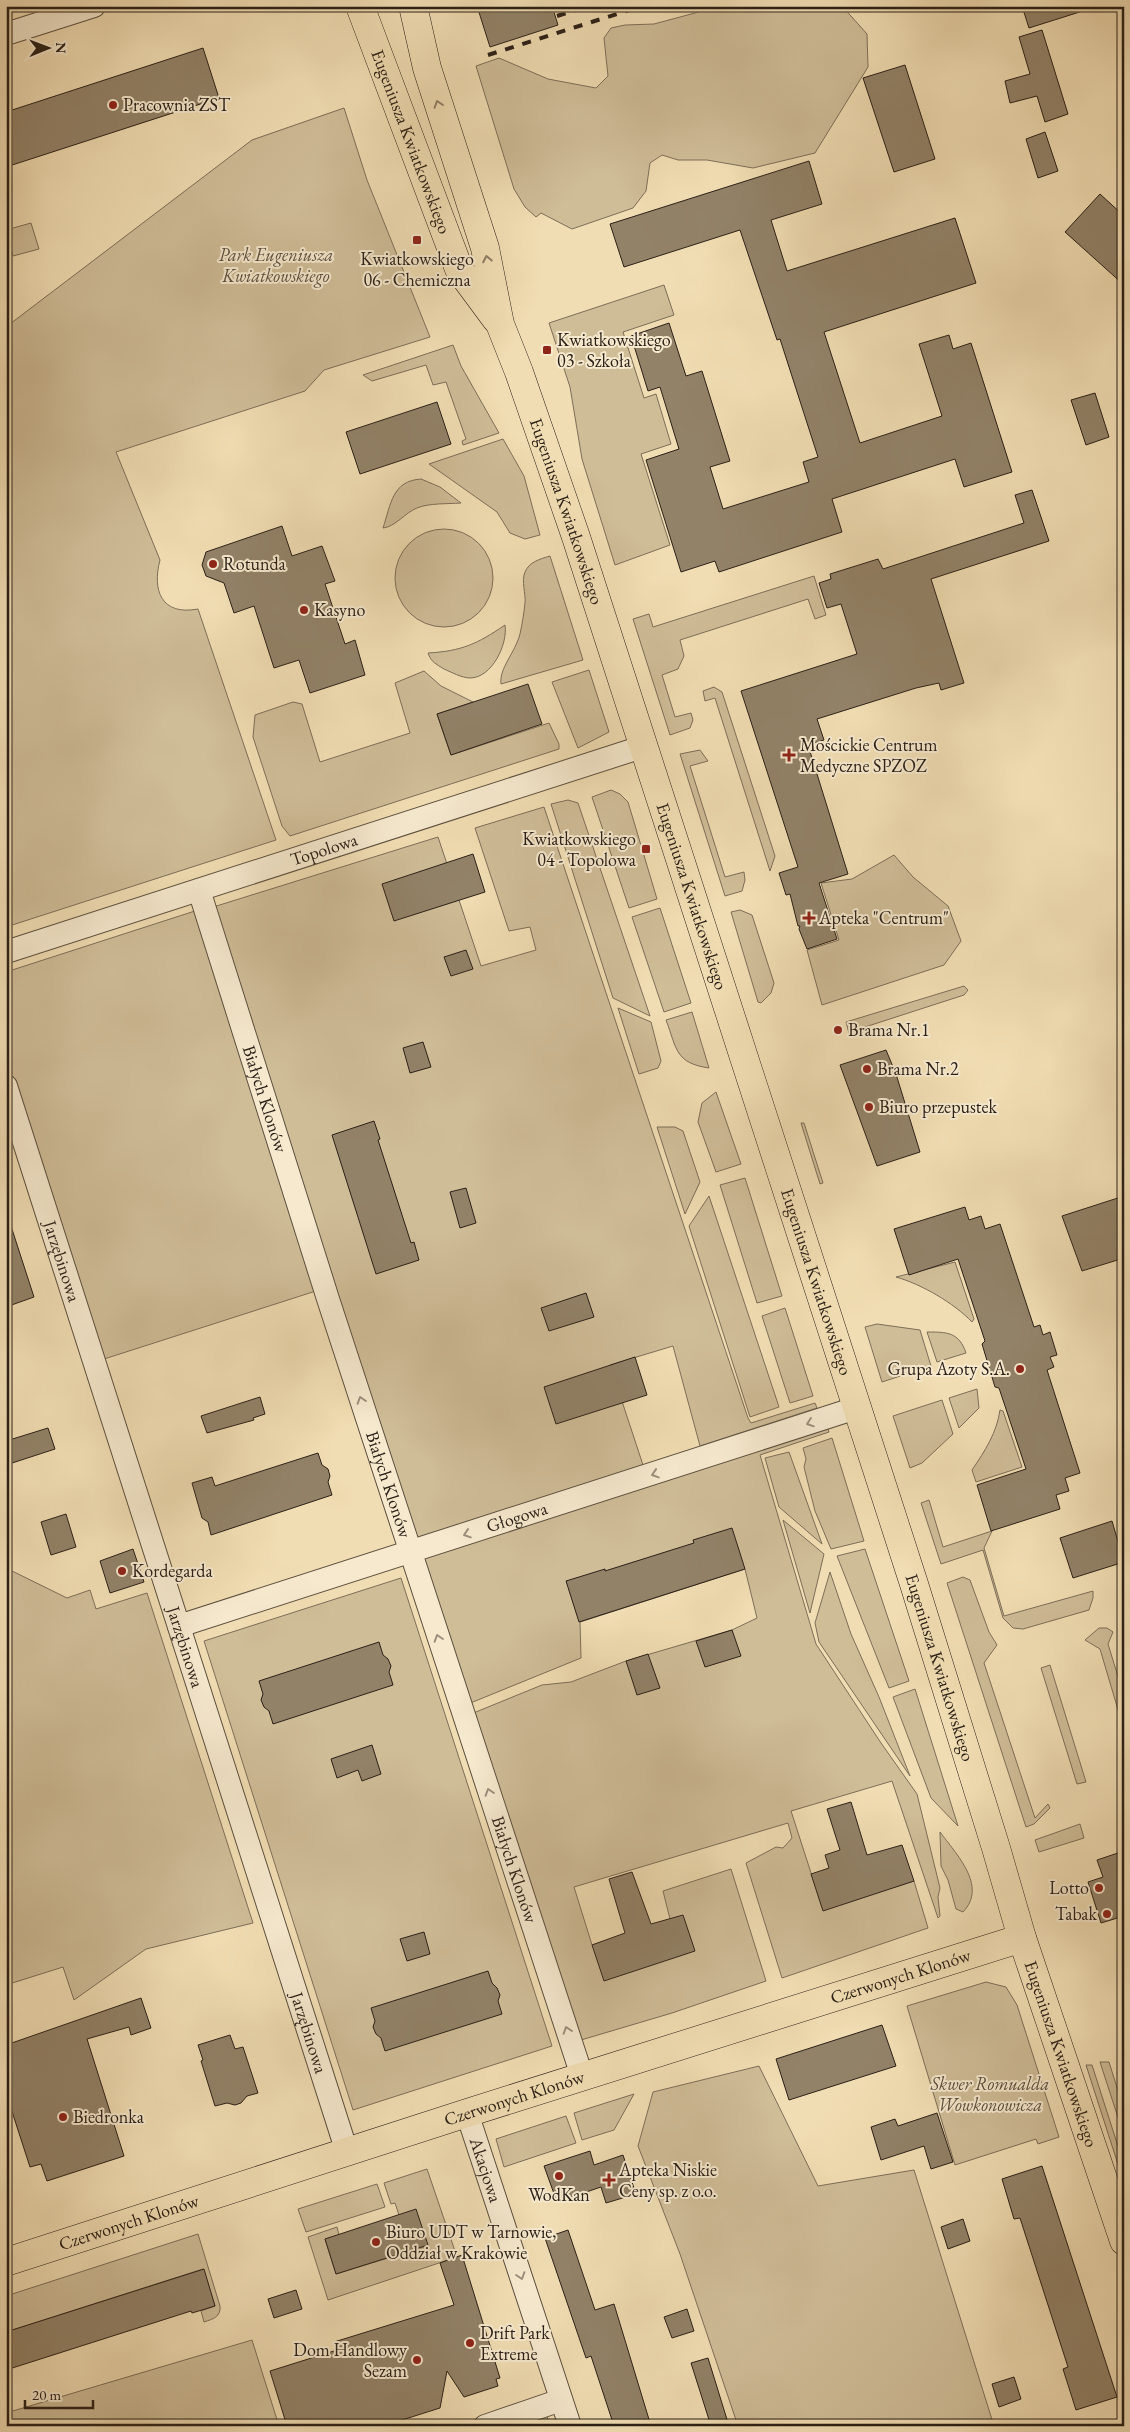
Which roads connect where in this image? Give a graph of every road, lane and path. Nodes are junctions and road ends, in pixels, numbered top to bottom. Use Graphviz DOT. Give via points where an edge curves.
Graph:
graph roads {
  1 [pos="94,6"];
  2 [pos="360,6"];
  3 [pos="412,6"];
  4 [pos="6,34"];
  5 [pos="500,324"];
  6 [pos="642,747"];
  7 [pos="200,890"];
  8 [pos="6,952"];
  9 [pos="6,1086"];
  10 [pos="856,1408"];
  11 [pos="410,1552"];
  12 [pos="179,1626"];
  13 [pos="1022,1938"];
  14 [pos="582,2076"];
  15 [pos="467,2113"];
  16 [pos="347,2152"];
  17 [pos="1124,2241"];
  18 [pos="6,2262"];
  19 [pos="561,2400"];
  20 [pos="486,2426"];
  21 [pos="570,2426"];
  1 -- 4 [label="street"];
  2 -- 5 [label="main road, Eugeniusza Kwiatkowskiego" via="459,269"];
  5 -- 3 [label="main road, Eugeniusza Kwiatkowskiego, one-way" via="485,248 427,68"];
  5 -- 6 [label="main road, Eugeniusza Kwiatkowskiego" via="576,537"];
  6 -- 7 [label="street, Topolowa"];
  6 -- 10 [label="main road, Eugeniusza Kwiatkowskiego"];
  7 -- 8 [label="street, Topolowa"];
  11 -- 7 [label="street, Białych Klonów, one-way"];
  9 -- 12 [label="street, Jarzębinowa"];
  10 -- 11 [label="street, Głogowa, one-way"];
  10 -- 13 [label="main road, Eugeniusza Kwiatkowskiego"];
  11 -- 12 [label="street, Głogowa"];
  14 -- 11 [label="street, Białych Klonów, one-way"];
  12 -- 16 [label="street, Jarzębinowa"];
  13 -- 14 [label="main road, Czerwonych Klonów"];
  13 -- 17 [label="main road, Eugeniusza Kwiatkowskiego"];
  14 -- 15 [label="main road, Czerwonych Klonów"];
  15 -- 16 [label="main road, Czerwonych Klonów"];
  15 -- 19 [label="street, Akacjowa, one-way"];
  16 -- 18 [label="main road, Czerwonych Klonów"];
  19 -- 20 [label="street"];
  19 -- 21 [label="street, Akacjowa"];
}
